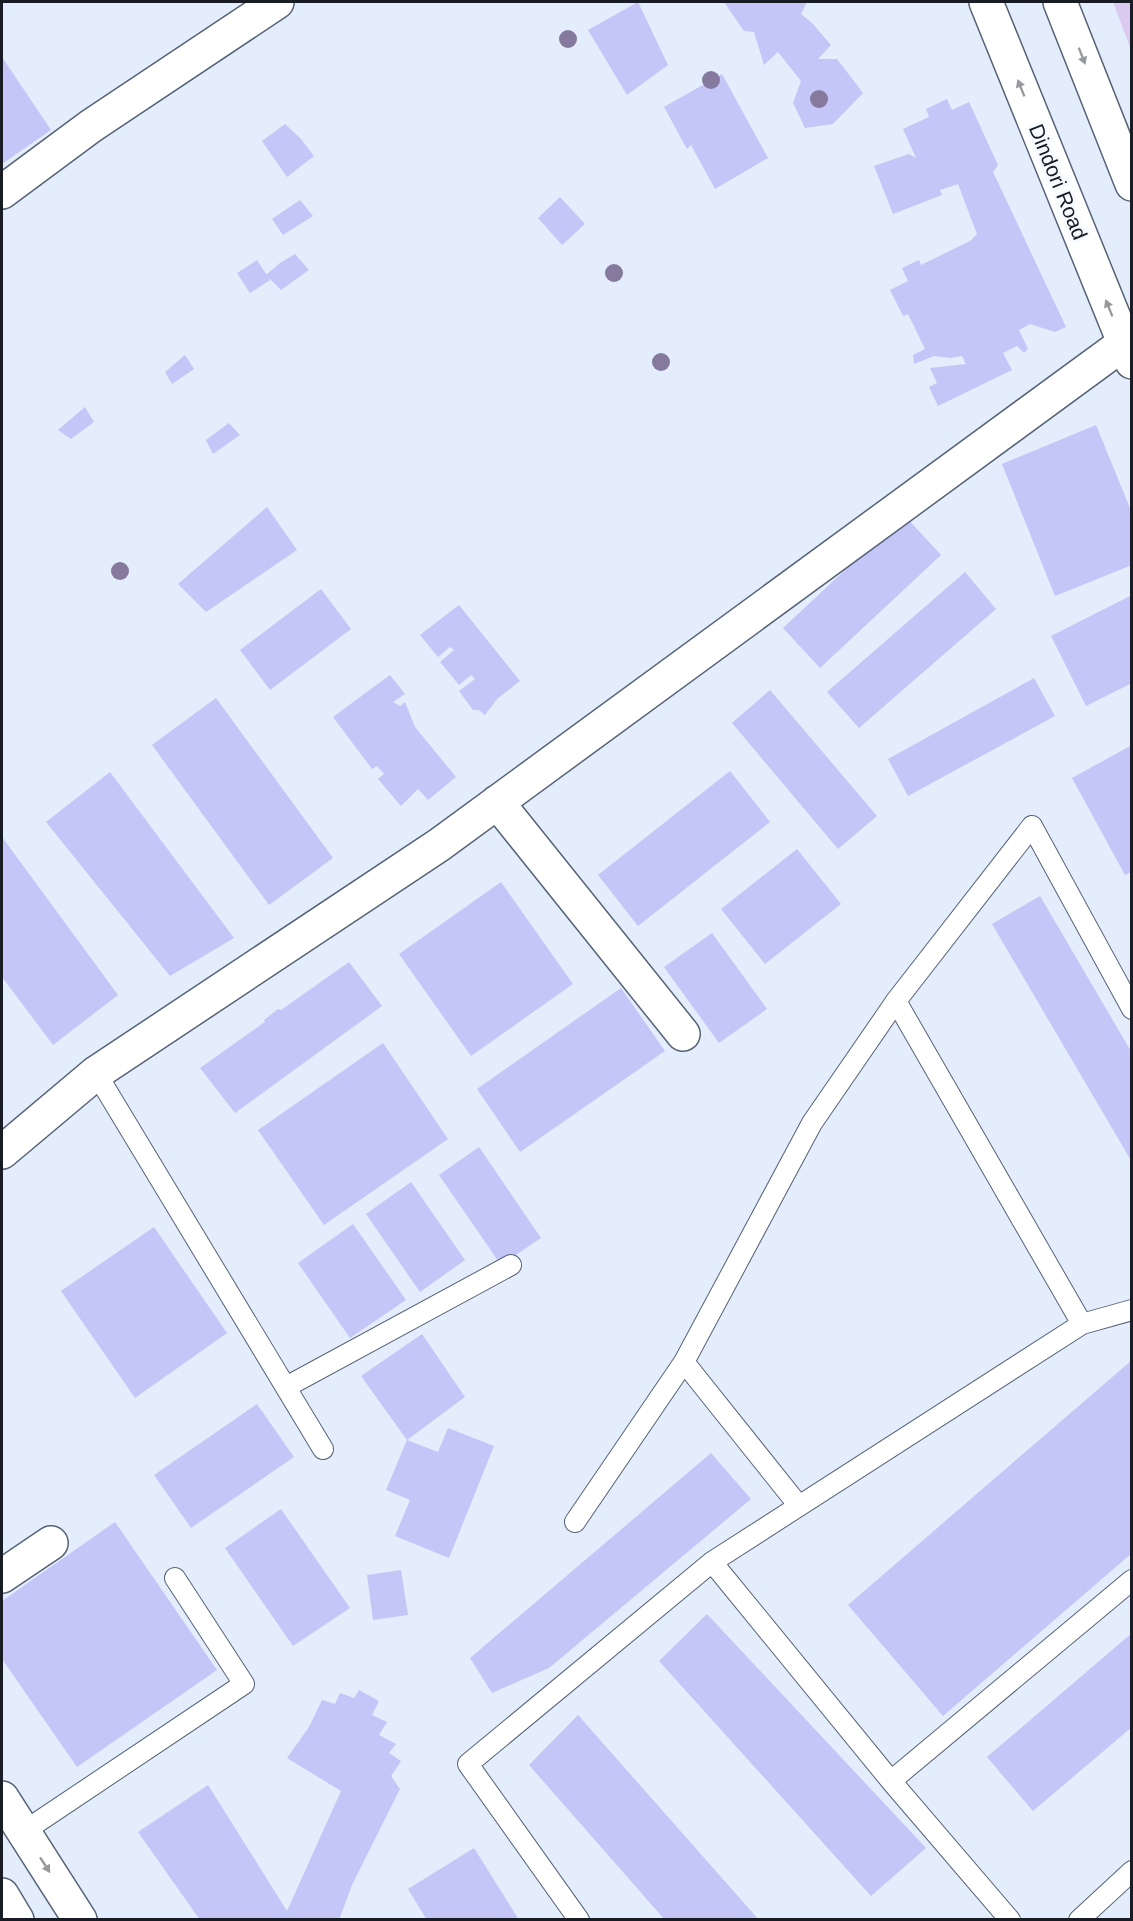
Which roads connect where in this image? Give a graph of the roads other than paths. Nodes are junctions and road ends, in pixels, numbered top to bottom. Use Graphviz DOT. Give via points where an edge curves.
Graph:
graph roads {
  1 [pos="277,2"];
  2 [pos="986,2"];
  3 [pos="1060,2"];
  4 [pos="1131,184"];
  5 [pos="2,192"];
  6 [pos="1129,347"];
  7 [pos="497,802"];
  8 [pos="896,1001"];
  9 [pos="1131,1010"];
  10 [pos="683,1034"];
  11 [pos="96,1073"];
  12 [pos="2,1152"];
  13 [pos="511,1265"];
  14 [pos="1131,1310"];
  15 [pos="1082,1324"];
  16 [pos="684,1362"];
  17 [pos="286,1387"];
  18 [pos="323,1449"];
  19 [pos="799,1506"];
  20 [pos="575,1522"];
  21 [pos="51,1543"];
  22 [pos="712,1562"];
  23 [pos="2,1576"];
  24 [pos="176,1578"];
  25 [pos="1131,1580"];
  26 [pos="891,1781"];
  27 [pos="2,1798"];
  28 [pos="23,1832"];
  29 [pos="1131,1872"];
  30 [pos="2,1895"];
  31 [pos="17,1920"];
  32 [pos="80,1920"];
  33 [pos="579,1920"];
  34 [pos="1010,1920"];
  35 [pos="1079,1920"];
  1 -- 5 [label="main road" via="91,126"];
  6 -- 2 [label="main road, Dindori Road, one-way"];
  3 -- 4 [label="main road, one-way"];
  6 -- 7 [label="main road"];
  7 -- 10 [label="main road"];
  7 -- 11 [label="main road" via="429,852"];
  8 -- 9 [label="lane" via="1032,826"];
  8 -- 15 [label="lane"];
  8 -- 16 [label="lane" via="812,1123"];
  11 -- 12 [label="main road"];
  11 -- 17 [label="lane"];
  13 -- 17 [label="lane"];
  14 -- 15 [label="lane"];
  15 -- 19 [label="lane"];
  16 -- 19 [label="lane"];
  16 -- 20 [label="lane"];
  17 -- 18 [label="lane"];
  19 -- 22 [label="lane"];
  21 -- 23 [label="main road"];
  22 -- 26 [label="lane"];
  22 -- 33 [label="lane" via="468,1764"];
  24 -- 28 [label="lane" via="244,1684"];
  25 -- 26 [label="lane"];
  26 -- 34 [label="lane"];
  27 -- 28 [label="main road"];
  28 -- 32 [label="main road, one-way"];
  29 -- 35 [label="lane"];
  30 -- 31 [label="main road"];
}
